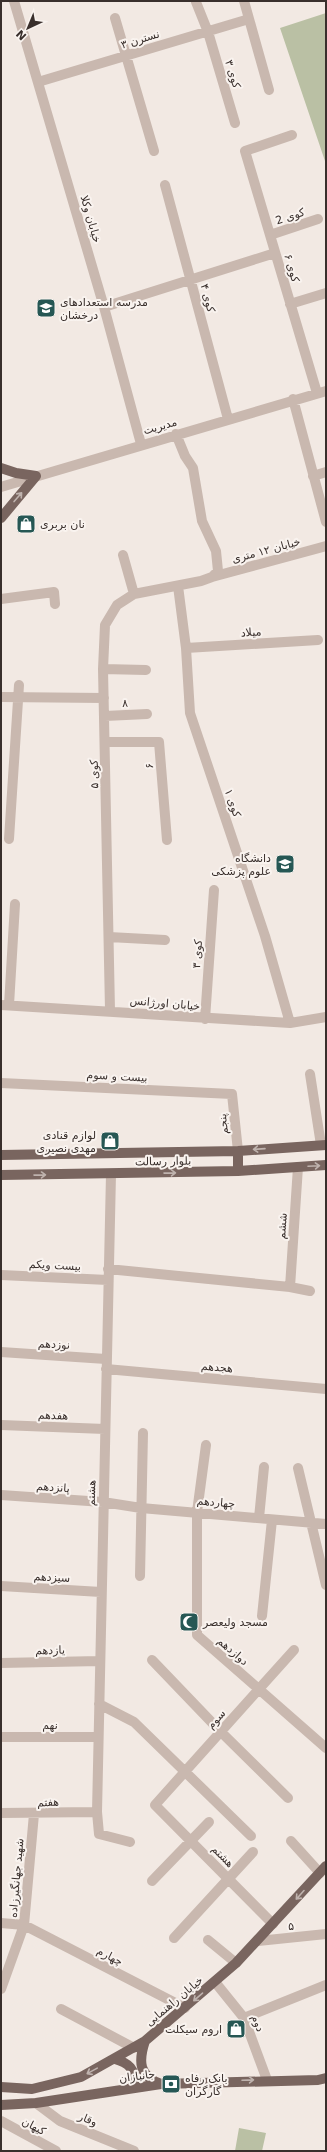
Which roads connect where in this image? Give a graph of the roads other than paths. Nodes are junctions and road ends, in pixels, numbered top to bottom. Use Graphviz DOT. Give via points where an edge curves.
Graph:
graph roads {
  1 [pos="14,1"];
  2 [pos="244,1"];
  3 [pos="196,2"];
  4 [pos="115,18"];
  5 [pos="249,19"];
  6 [pos="208,32"];
  7 [pos="127,56"];
  8 [pos="38,82"];
  9 [pos="269,90"];
  10 [pos="235,123"];
  11 [pos="292,135"];
  12 [pos="154,151"];
  13 [pos="165,185"];
  14 [pos="318,219"];
  15 [pos="270,235"];
  16 [pos="275,253"];
  17 [pos="191,280"];
  18 [pos="326,293"];
  19 [pos="290,304"];
  20 [pos="104,307"];
  21 [pos="321,392"];
  22 [pos="292,399"];
  23 [pos="228,418"];
  24 [pos="176,434"];
  25 [pos="141,444"];
  26 [pos="1,468"];
  27 [pos="326,472"];
  28 [pos="36,476"];
  29 [pos="313,476"];
  30 [pos="1,487"];
  31 [pos="324,511"];
  32 [pos="1,518"];
  33 [pos="326,522"];
  34 [pos="326,546"];
  35 [pos="123,555"];
  36 [pos="212,577"];
  37 [pos="178,586"];
  38 [pos="134,594"];
  39 [pos="1,599"];
  40 [pos="55,604"];
  41 [pos="318,640"];
  42 [pos="186,648"];
  43 [pos="103,669"];
  44 [pos="146,670"];
  45 [pos="19,685"];
  46 [pos="1,697"];
  47 [pos="18,698"];
  48 [pos="104,698"];
  49 [pos="147,714"];
  50 [pos="105,716"];
  51 [pos="106,742"];
  52 [pos="9,839"];
  53 [pos="167,840"];
  54 [pos="214,890"];
  55 [pos="15,904"];
  56 [pos="109,937"];
  57 [pos="165,940"];
  58 [pos="5,1005"];
  59 [pos="110,1010"];
  60 [pos="326,1017"];
  61 [pos="205,1019"];
  62 [pos="290,1023"];
  63 [pos="310,1074"];
  64 [pos="1,1083"];
  65 [pos="232,1094"];
  66 [pos="323,1145"];
  67 [pos="238,1150"];
  68 [pos="1,1155"];
  69 [pos="326,1166"];
  70 [pos="298,1167"];
  71 [pos="238,1171"];
  72 [pos="111,1174"];
  73 [pos="1,1176"];
  74 [pos="108,1269"];
  75 [pos="1,1275"];
  76 [pos="108,1280"];
  77 [pos="290,1286"];
  78 [pos="310,1291"];
  79 [pos="1,1352"];
  80 [pos="106,1364"];
  81 [pos="326,1389"];
  82 [pos="1,1425"];
  83 [pos="105,1429"];
  84 [pos="143,1433"];
  85 [pos="206,1445"];
  86 [pos="264,1468"];
  87 [pos="298,1468"];
  88 [pos="1,1495"];
  89 [pos="103,1502"];
  90 [pos="141,1508"];
  91 [pos="196,1512"];
  92 [pos="259,1518"];
  93 [pos="272,1520"];
  94 [pos="310,1522"];
  95 [pos="326,1524"];
  96 [pos="140,1576"];
  97 [pos="326,1585"];
  98 [pos="1,1586"];
  99 [pos="101,1592"];
  100 [pos="262,1616"];
  101 [pos="294,1650"];
  102 [pos="152,1660"];
  103 [pos="100,1662"];
  104 [pos="1,1663"];
  105 [pos="259,1689"];
  106 [pos="99,1704"];
  107 [pos="220,1732"];
  108 [pos="1,1737"];
  109 [pos="98,1737"];
  110 [pos="326,1748"];
  111 [pos="185,1772"];
  112 [pos="288,1798"];
  113 [pos="155,1805"];
  114 [pos="97,1812"];
  115 [pos="1,1814"];
  116 [pos="34,1814"];
  117 [pos="209,1822"];
  118 [pos="251,1836"];
  119 [pos="191,1841"];
  120 [pos="291,1841"];
  121 [pos="130,1842"];
  122 [pos="253,1852"];
  123 [pos="323,1869"];
  124 [pos="229,1879"];
  125 [pos="152,1881"];
  126 [pos="1,1923"];
  127 [pos="274,1924"];
  128 [pos="24,1925"];
  129 [pos="326,1934"];
  130 [pos="174,1938"];
  131 [pos="208,1940"];
  132 [pos="258,1941"];
  133 [pos="236,1963"];
  134 [pos="5,1966"];
  135 [pos="215,1982"];
  136 [pos="326,1985"];
  137 [pos="1,1989"];
  138 [pos="61,2008"];
  139 [pos="185,2008"];
  140 [pos="244,2018"];
  141 [pos="145,2041"];
  142 [pos="134,2048"];
  143 [pos="115,2059"];
  144 [pos="326,2078"];
  145 [pos="267,2080"];
  146 [pos="161,2084"];
  147 [pos="1,2087"];
  148 [pos="131,2088"];
  149 [pos="36,2104"];
  150 [pos="1,2105"];
  151 [pos="1,2122"];
  152 [pos="56,2151"];
  153 [pos="134,2151"];
  1 -- 8 [label="street, خیابان وکلا"];
  2 -- 5 [label="street"];
  3 -- 6 [label="street"];
  4 -- 7 [label="street"];
  5 -- 6 [label="street, نسترن ۳"];
  5 -- 9 [label="street"];
  6 -- 7 [label="street, نسترن ۳"];
  6 -- 10 [label="street, کوی ۳"];
  7 -- 8 [label="street, نسترن ۳"];
  7 -- 12 [label="street"];
  8 -- 20 [label="street, خیابان وکلا"];
  11 -- 15 [label="street, کوی ۶" via="245,150"];
  13 -- 17 [label="street, کوی ۴"];
  14 -- 15 [label="street, کوی 2"];
  15 -- 16 [label="street, کوی ۶"];
  16 -- 17 [label="street"];
  16 -- 19 [label="street, کوی ۶"];
  17 -- 20 [label="street"];
  17 -- 23 [label="street, کوی ۴"];
  18 -- 19 [label="street"];
  19 -- 21 [label="street, کوی ۶"];
  20 -- 25 [label="street, خیابان وکلا"];
  21 -- 22 [label="street, مدیریت"];
  22 -- 23 [label="street, مدیریت"];
  22 -- 29 [label="street"];
  23 -- 24 [label="street, مدیریت"];
  24 -- 25 [label="street, مدیریت"];
  24 -- 36 [label="street" via="193,468 202,521 216,551 218,571"];
  25 -- 28 [label="street, مدیریت"];
  26 -- 28 [label="main road"];
  27 -- 29 [label="street"];
  28 -- 30 [label="street, مدیریت"];
  32 -- 28 [label="main road, one-way"];
  29 -- 31 [label="street"];
  31 -- 33 [label="street"];
  34 -- 36 [label="street, خیابان ۱۲ متری"];
  35 -- 38 [label="street"];
  36 -- 37 [label="street, خیابان ۱۲ متری"];
  37 -- 38 [label="street, کوی ۵"];
  37 -- 42 [label="street, کوی ۱"];
  38 -- 43 [label="street, کوی ۵" via="117,605 105,625"];
  39 -- 40 [label="street" via="54,592"];
  41 -- 42 [label="street, میلاد"];
  42 -- 62 [label="street, کوی ۱" via="190,713 265,936"];
  43 -- 44 [label="street"];
  43 -- 48 [label="street, کوی ۵"];
  45 -- 47 [label="street"];
  46 -- 47 [label="street"];
  47 -- 48 [label="street"];
  47 -- 52 [label="street"];
  48 -- 50 [label="street, کوی ۵"];
  49 -- 50 [label="street, ۸"];
  50 -- 51 [label="street, کوی ۵"];
  51 -- 53 [label="street, ۶" via="159,742"];
  51 -- 56 [label="street, کوی ۵"];
  54 -- 61 [label="street, کوی ۳"];
  55 -- 58 [label="street"];
  56 -- 57 [label="street"];
  56 -- 59 [label="street, کوی ۵"];
  58 -- 59 [label="street, خیابان اورژانس"];
  59 -- 61 [label="street, خیابان اورژانس"];
  60 -- 62 [label="street, خیابان اورژانس"];
  61 -- 62 [label="street, خیابان اورژانس"];
  63 -- 66 [label="street"];
  64 -- 65 [label="street, بیست و سوم"];
  65 -- 67 [label="street, پنجم"];
  66 -- 67 [label="main road, بلوار رسالت, one-way"];
  67 -- 68 [label="main road, بلوار رسالت"];
  67 -- 71 [label="main road"];
  70 -- 69 [label="main road, بلوار رسالت, one-way"];
  70 -- 71 [label="main road, بلوار رسالت"];
  70 -- 77 [label="street, ششم"];
  72 -- 71 [label="main road, بلوار رسالت, one-way"];
  73 -- 72 [label="main road, بلوار رسالت, one-way"];
  72 -- 74 [label="street, هشتم"];
  74 -- 76 [label="street, هشتم"];
  74 -- 77 [label="street"];
  75 -- 76 [label="street, بیست ویکم"];
  76 -- 80 [label="street, هشتم"];
  77 -- 78 [label="street"];
  79 -- 80 [label="street, نوزدهم"];
  80 -- 81 [label="street, هجدهم"];
  80 -- 83 [label="street, هشتم"];
  82 -- 83 [label="street, هفدهم"];
  83 -- 89 [label="street, هشتم"];
  84 -- 90 [label="street"];
  85 -- 91 [label="street, دوازدهم"];
  86 -- 92 [label="street"];
  87 -- 94 [label="street"];
  88 -- 89 [label="street, پانزدهم"];
  89 -- 90 [label="street, چهاردهم"];
  89 -- 99 [label="street, هشتم"];
  90 -- 91 [label="street, چهاردهم"];
  90 -- 96 [label="street"];
  91 -- 92 [label="street, چهاردهم"];
  91 -- 105 [label="street, دوازدهم" via="197,1635"];
  92 -- 93 [label="street, چهاردهم"];
  93 -- 94 [label="street, چهاردهم"];
  93 -- 100 [label="street"];
  94 -- 95 [label="street, چهاردهم"];
  94 -- 97 [label="street"];
  98 -- 99 [label="street, سیزدهم"];
  99 -- 103 [label="street, هشتم"];
  101 -- 105 [label="street, سوم"];
  102 -- 107 [label="street"];
  103 -- 104 [label="street, یازدهم"];
  103 -- 106 [label="street, هشتم"];
  105 -- 107 [label="street, سوم"];
  105 -- 110 [label="street, دوازدهم"];
  106 -- 109 [label="street, هشتم"];
  106 -- 111 [label="street" via="134,1722"];
  107 -- 111 [label="street, سوم"];
  107 -- 112 [label="street"];
  108 -- 109 [label="street, نهم"];
  109 -- 114 [label="street, هشتم"];
  111 -- 113 [label="street, سوم"];
  111 -- 118 [label="street"];
  113 -- 119 [label="street, هشتم"];
  114 -- 116 [label="street, هفتم"];
  114 -- 121 [label="street, هشتم" via="99,1834"];
  115 -- 116 [label="street, هفتم"];
  116 -- 128 [label="street, شهید جهانگیرزاده"];
  117 -- 119 [label="street"];
  119 -- 124 [label="street, هشتم"];
  119 -- 125 [label="street"];
  120 -- 123 [label="street"];
  122 -- 124 [label="street"];
  123 -- 127 [label="main road, خیابان راهنمایی, one-way"];
  124 -- 127 [label="street, هشتم"];
  124 -- 130 [label="street"];
  126 -- 128 [label="street"];
  127 -- 132 [label="main road, خیابان راهنمایی"];
  128 -- 134 [label="street, شهید جهانگیرزاده"];
  128 -- 139 [label="street, چهارم"];
  129 -- 132 [label="street, ۵"];
  131 -- 133 [label="street"];
  132 -- 133 [label="main road, خیابان راهنمایی"];
  133 -- 135 [label="main road, خیابان راهنمایی"];
  134 -- 137 [label="street, شهید جهانگیرزاده"];
  135 -- 139 [label="main road, خیابان راهنمایی, one-way"];
  135 -- 140 [label="street, دوم"];
  136 -- 140 [label="street"];
  138 -- 142 [label="street"];
  139 -- 141 [label="main road, خیابان راهنمایی"];
  140 -- 145 [label="street, دوم"];
  141 -- 142 [label="main road, خیابان راهنمایی"];
  141 -- 146 [label="main road" via="140,2057 145,2073 150,2080"];
  142 -- 143 [label="main road, خیابان راهنمایی"];
  143 -- 147 [label="main road, خیابان راهنمایی, one-way" via="81,2077 32,2090"];
  143 -- 148 [label="main road" via="124,2062 133,2070 135,2084"];
  144 -- 145 [label="main road, جانبازان"];
  146 -- 145 [label="main road, جانبازان, one-way"];
  146 -- 148 [label="main road, جانبازان"];
  148 -- 149 [label="main road, جانبازان"];
  149 -- 150 [label="main road, جانبازان"];
  149 -- 153 [label="street, وقار" via="60,2121"];
  151 -- 152 [label="street, کیهان"];
}
